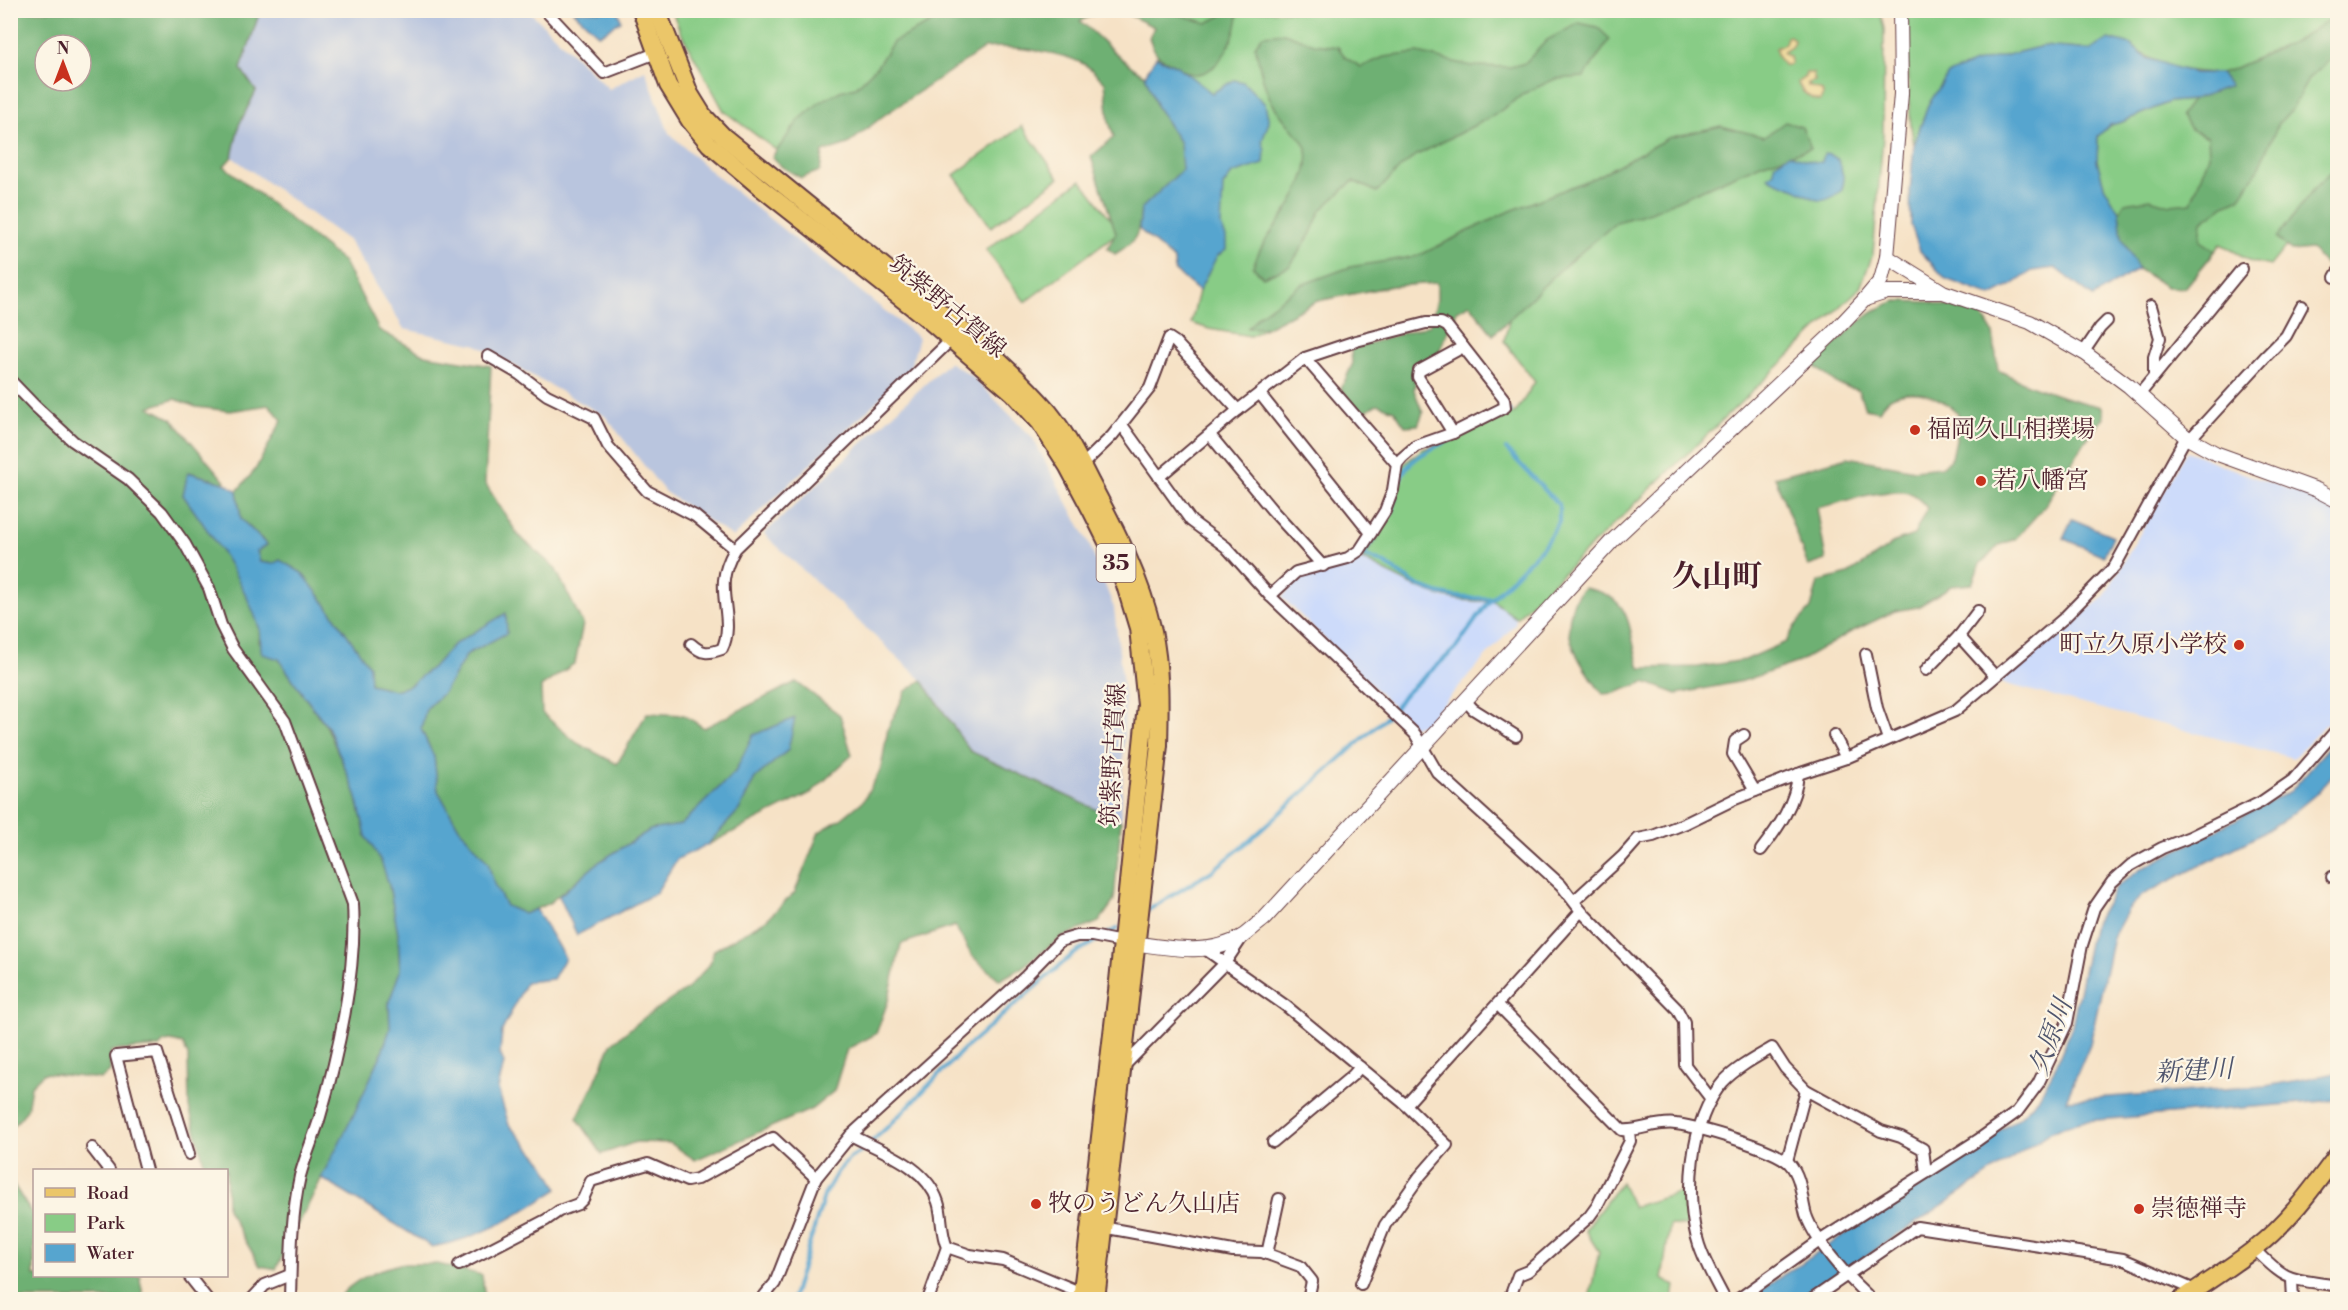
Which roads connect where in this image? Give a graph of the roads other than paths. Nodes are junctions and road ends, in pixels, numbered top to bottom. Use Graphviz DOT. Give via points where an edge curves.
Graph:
graph roads {
  1 [pos="545,10"];
  2 [pos="641,10"];
  3 [pos="657,10"];
  4 [pos="1900,10"];
  5 [pos="656,53"];
  6 [pos="1887,257"];
  7 [pos="2242,269"];
  8 [pos="2337,272"];
  9 [pos="2337,278"];
  10 [pos="1943,292"];
  11 [pos="1865,299"];
  12 [pos="2151,306"];
  13 [pos="2302,306"];
  14 [pos="2107,321"];
  15 [pos="951,340"];
  16 [pos="1463,347"];
  17 [pos="2083,352"];
  18 [pos="488,356"];
  19 [pos="1305,358"];
  20 [pos="2154,376"];
  21 [pos="10,380"];
  22 [pos="1260,394"];
  23 [pos="2139,394"];
  24 [pos="1238,410"];
  25 [pos="1122,425"];
  26 [pos="1453,433"];
  27 [pos="1210,435"];
  28 [pos="2188,438"];
  29 [pos="1397,464"];
  30 [pos="1082,465"];
  31 [pos="1159,477"];
  32 [pos="2337,501"];
  33 [pos="1371,533"];
  34 [pos="735,549"];
  35 [pos="1323,566"];
  36 [pos="1270,596"];
  37 [pos="1978,611"];
  38 [pos="1959,636"];
  39 [pos="691,644"];
  40 [pos="1866,654"];
  41 [pos="1926,670"];
  42 [pos="1995,676"];
  43 [pos="1465,700"];
  44 [pos="2337,728"];
  45 [pos="1744,735"];
  46 [pos="1834,735"];
  47 [pos="1516,736"];
  48 [pos="1888,739"];
  49 [pos="1423,746"];
  50 [pos="1846,758"];
  51 [pos="1798,774"];
  52 [pos="1755,791"];
  53 [pos="1761,850"];
  54 [pos="1574,901"];
  55 [pos="1581,911"];
  56 [pos="1243,936"];
  57 [pos="1130,943"];
  58 [pos="1205,949"];
  59 [pos="1225,963"];
  60 [pos="1498,1005"];
  61 [pos="1123,1067"];
  62 [pos="1360,1067"];
  63 [pos="1806,1090"];
  64 [pos="1711,1099"];
  65 [pos="1406,1105"];
  66 [pos="1700,1130"];
  67 [pos="1629,1131"];
  68 [pos="851,1135"];
  69 [pos="1273,1142"];
  70 [pos="92,1148"];
  71 [pos="189,1154"];
  72 [pos="2337,1154"];
  73 [pos="1787,1161"];
  74 [pos="108,1169"];
  75 [pos="146,1169"];
  76 [pos="1926,1173"];
  77 [pos="816,1178"];
  78 [pos="1279,1199"];
  79 [pos="1102,1227"];
  80 [pos="1821,1240"];
  81 [pos="947,1247"];
  82 [pos="2255,1249"];
  83 [pos="1267,1254"];
  84 [pos="459,1265"];
  85 [pos="290,1275"];
  86 [pos="1846,1276"];
  87 [pos="191,1277"];
  88 [pos="2292,1280"];
  89 [pos="1361,1284"];
  90 [pos="2337,1286"];
  91 [pos="2188,1295"];
  92 [pos="1086,1297"];
  93 [pos="208,1299"];
  94 [pos="251,1299"];
  95 [pos="290,1299"];
  96 [pos="761,1299"];
  97 [pos="928,1299"];
  98 [pos="1308,1299"];
  99 [pos="1509,1299"];
  100 [pos="1725,1299"];
  101 [pos="1737,1299"];
  102 [pos="1811,1299"];
  103 [pos="1866,1299"];
  104 [pos="2293,1299"];
  1 -- 5 [label="street" via="604,73"];
  2 -- 5 [label="main road, 筑紫野古賀線 / 35"];
  3 -- 30 [label="main road, 筑紫野古賀線 / 35" via="690,94 703,115 723,136 1015,374 1050,414"];
  4 -- 6 [label="street" via="1901,94"];
  5 -- 15 [label="main road, 筑紫野古賀線 / 35" via="677,102 709,144"];
  6 -- 10 [label="street"];
  6 -- 11 [label="street" via="1881,280"];
  7 -- 20 [label="street"];
  8 -- 9 [label="street"];
  10 -- 11 [label="street" via="1887,292"];
  10 -- 17 [label="street" via="2030,322"];
  11 -- 43 [label="street" via="1612,541"];
  12 -- 20 [label="street" via="2160,338"];
  13 -- 28 [label="street" via="2286,336"];
  14 -- 17 [label="street"];
  15 -- 34 [label="street"];
  15 -- 57 [label="main road, 筑紫野古賀線 / 35" via="1013,393 1040,423 1068,467 1113,554 1138,628 1146,705"];
  16 -- 19 [label="street" via="1447,326 1426,323"];
  16 -- 26 [label="street" via="1419,371 1418,377"];
  16 -- 26 [label="street" via="1504,399 1505,407"];
  17 -- 23 [label="street"];
  18 -- 34 [label="street" via="547,394 594,418 608,446 647,491 695,516"];
  19 -- 22 [label="street"];
  19 -- 29 [label="street"];
  20 -- 23 [label="street"];
  21 -- 85 [label="street" via="74,441 128,479 162,512 185,544 209,588 233,649 285,721 353,904 352,964 334,1065 300,1176"];
  22 -- 24 [label="street"];
  22 -- 33 [label="street"];
  23 -- 28 [label="street"];
  24 -- 25 [label="street" via="1169,338 1150,388"];
  24 -- 27 [label="street"];
  25 -- 30 [label="street"];
  25 -- 31 [label="street"];
  26 -- 29 [label="street" via="1416,447"];
  27 -- 31 [label="street"];
  27 -- 35 [label="street"];
  28 -- 32 [label="street" via="2214,453"];
  28 -- 42 [label="street" via="2115,566 2063,619"];
  29 -- 33 [label="street" via="1393,490"];
  30 -- 57 [label="main road, 筑紫野古賀線 / 35" via="1136,576 1153,632 1160,692 1159,745"];
  31 -- 36 [label="street" via="1191,521 1226,547"];
  33 -- 35 [label="street" via="1360,550"];
  34 -- 39 [label="street" via="724,579 727,638 722,649 708,654"];
  35 -- 36 [label="street" via="1296,572"];
  36 -- 49 [label="street"];
  37 -- 38 [label="street"];
  38 -- 41 [label="street"];
  38 -- 42 [label="street"];
  40 -- 48 [label="street" via="1876,708"];
  42 -- 48 [label="street" via="1955,711"];
  43 -- 47 [label="street"];
  43 -- 49 [label="street"];
  44 -- 76 [label="street" via="2293,780 2261,802 2162,848 2131,865 2112,882 2094,908 2082,945 2067,1023 2038,1084 2017,1112"];
  45 -- 52 [label="street" via="1735,741 1733,754"];
  46 -- 50 [label="street"];
  48 -- 50 [label="street"];
  49 -- 54 [label="street" via="1437,772"];
  49 -- 56 [label="street" via="1264,919"];
  50 -- 51 [label="street"];
  51 -- 52 [label="street"];
  51 -- 53 [label="street" via="1783,820"];
  52 -- 54 [label="street" via="1686,823 1638,839"];
  54 -- 55 [label="street"];
  55 -- 60 [label="street"];
  55 -- 64 [label="street" via="1677,1009 1684,1022 1685,1065"];
  56 -- 58 [label="street"];
  56 -- 59 [label="street"];
  57 -- 58 [label="street"];
  57 -- 61 [label="main road, 筑紫野古賀線 / 35"];
  57 -- 68 [label="street" via="1092,936 1060,941"];
  57 -- 92 [label="main road, 筑紫野古賀線 / 35"];
  58 -- 59 [label="street"];
  59 -- 61 [label="street"];
  59 -- 62 [label="street" via="1286,1006"];
  60 -- 65 [label="street"];
  60 -- 67 [label="street" via="1622,1130"];
  61 -- 79 [label="main road, 筑紫野古賀線 / 35"];
  62 -- 65 [label="street"];
  62 -- 69 [label="street"];
  63 -- 64 [label="street" via="1772,1048 1737,1070"];
  63 -- 73 [label="street"];
  63 -- 76 [label="street" via="1923,1149"];
  64 -- 66 [label="street"];
  65 -- 89 [label="street" via="1447,1145 1385,1225"];
  66 -- 67 [label="street" via="1674,1123"];
  66 -- 73 [label="street" via="1769,1151"];
  66 -- 100 [label="street" via="1690,1187 1695,1229"];
  67 -- 99 [label="street" via="1630,1141 1589,1217 1518,1275"];
  68 -- 77 [label="street"];
  68 -- 81 [label="street" via="926,1178 942,1212 942,1235"];
  70 -- 74 [label="street"];
  71 -- 75 [label="street" via="157,1052 116,1056"];
  72 -- 82 [label="main road" via="2300,1205"];
  73 -- 80 [label="street" via="1800,1184 1807,1216"];
  76 -- 80 [label="street"];
  77 -- 84 [label="street" via="773,1138 697,1179 687,1181 648,1164 591,1181 578,1204"];
  77 -- 96 [label="street" via="775,1283"];
  78 -- 83 [label="street"];
  79 -- 83 [label="street"];
  79 -- 92 [label="main road, 筑紫野古賀線 / 35"];
  80 -- 86 [label="street"];
  80 -- 101 [label="street"];
  81 -- 92 [label="street" via="1003,1260"];
  81 -- 97 [label="street"];
  82 -- 88 [label="street" via="2273,1268"];
  82 -- 91 [label="main road"];
  83 -- 98 [label="street" via="1300,1266 1312,1281"];
  85 -- 94 [label="street" via="266,1285"];
  85 -- 95 [label="street"];
  86 -- 91 [label="street" via="1917,1227 2123,1259"];
  86 -- 102 [label="street"];
  86 -- 103 [label="street" via="1867,1295"];
  87 -- 93 [label="street"];
  88 -- 90 [label="street"];
  88 -- 104 [label="street"];
}
